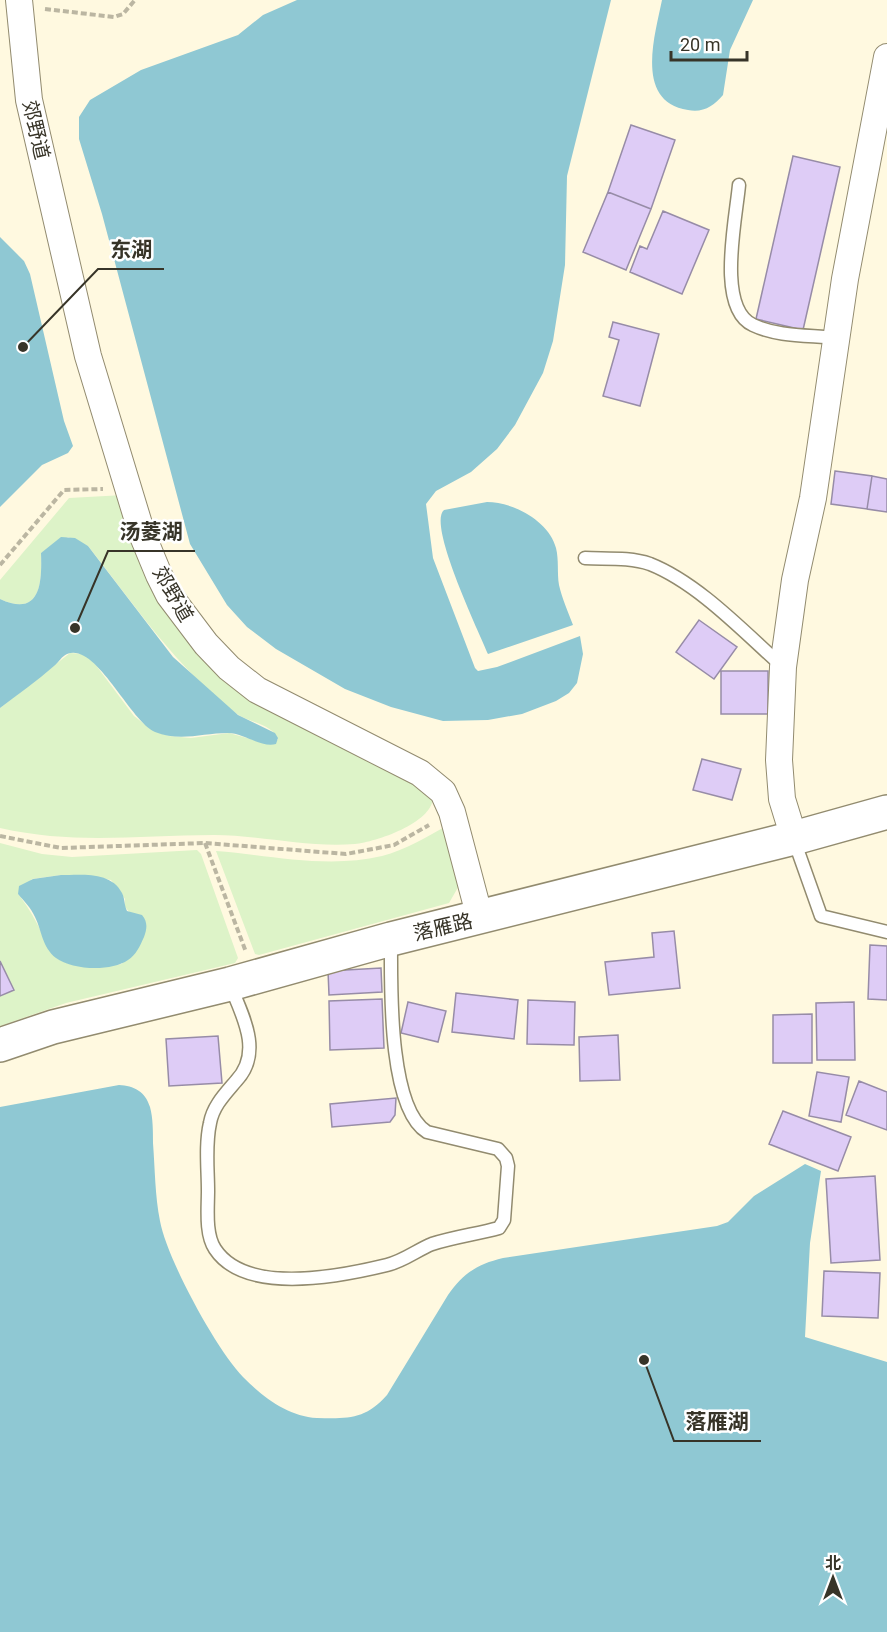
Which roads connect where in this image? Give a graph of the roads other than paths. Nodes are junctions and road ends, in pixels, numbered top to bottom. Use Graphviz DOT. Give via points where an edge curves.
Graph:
graph roads {
  1 [pos="19,3"];
  2 [pos="887,57"];
  3 [pos="739,185"];
  4 [pos="836,338"];
  5 [pos="585,558"];
  6 [pos="783,667"];
  7 [pos="887,812"];
  8 [pos="794,838"];
  9 [pos="480,918"];
  10 [pos="887,932"];
  11 [pos="392,939"];
  12 [pos="243,980"];
  13 [pos="0,1045"];
  1 -- 9 [label="street, 郊野道" via="28,100 88,356 142,534 170,595 206,644 257,690 420,773 443,792 452,812"];
  2 -- 4 [label="street"];
  3 -- 4 [label="lane" via="731,267 739,314 770,331"];
  4 -- 6 [label="street"];
  5 -- 6 [label="lane" via="636,561 666,572 719,611"];
  6 -- 8 [label="street" via="779,760 782,799"];
  7 -- 8 [label="street, 落雁路"];
  8 -- 9 [label="street, 落雁路"];
  8 -- 10 [label="lane" via="821,916"];
  9 -- 11 [label="street, 落雁路"];
  11 -- 12 [label="street, 落雁路"];
  11 -- 12 [label="lane" via="391,1016 399,1073 412,1118 427,1132 498,1149 508,1166 504,1220 499,1228 432,1244 387,1265 278,1279 241,1270 215,1250 208,1216 210,1123 217,1104 246,1070 250,1051 243,1015"];
  12 -- 13 [label="street, 落雁路"];
}
